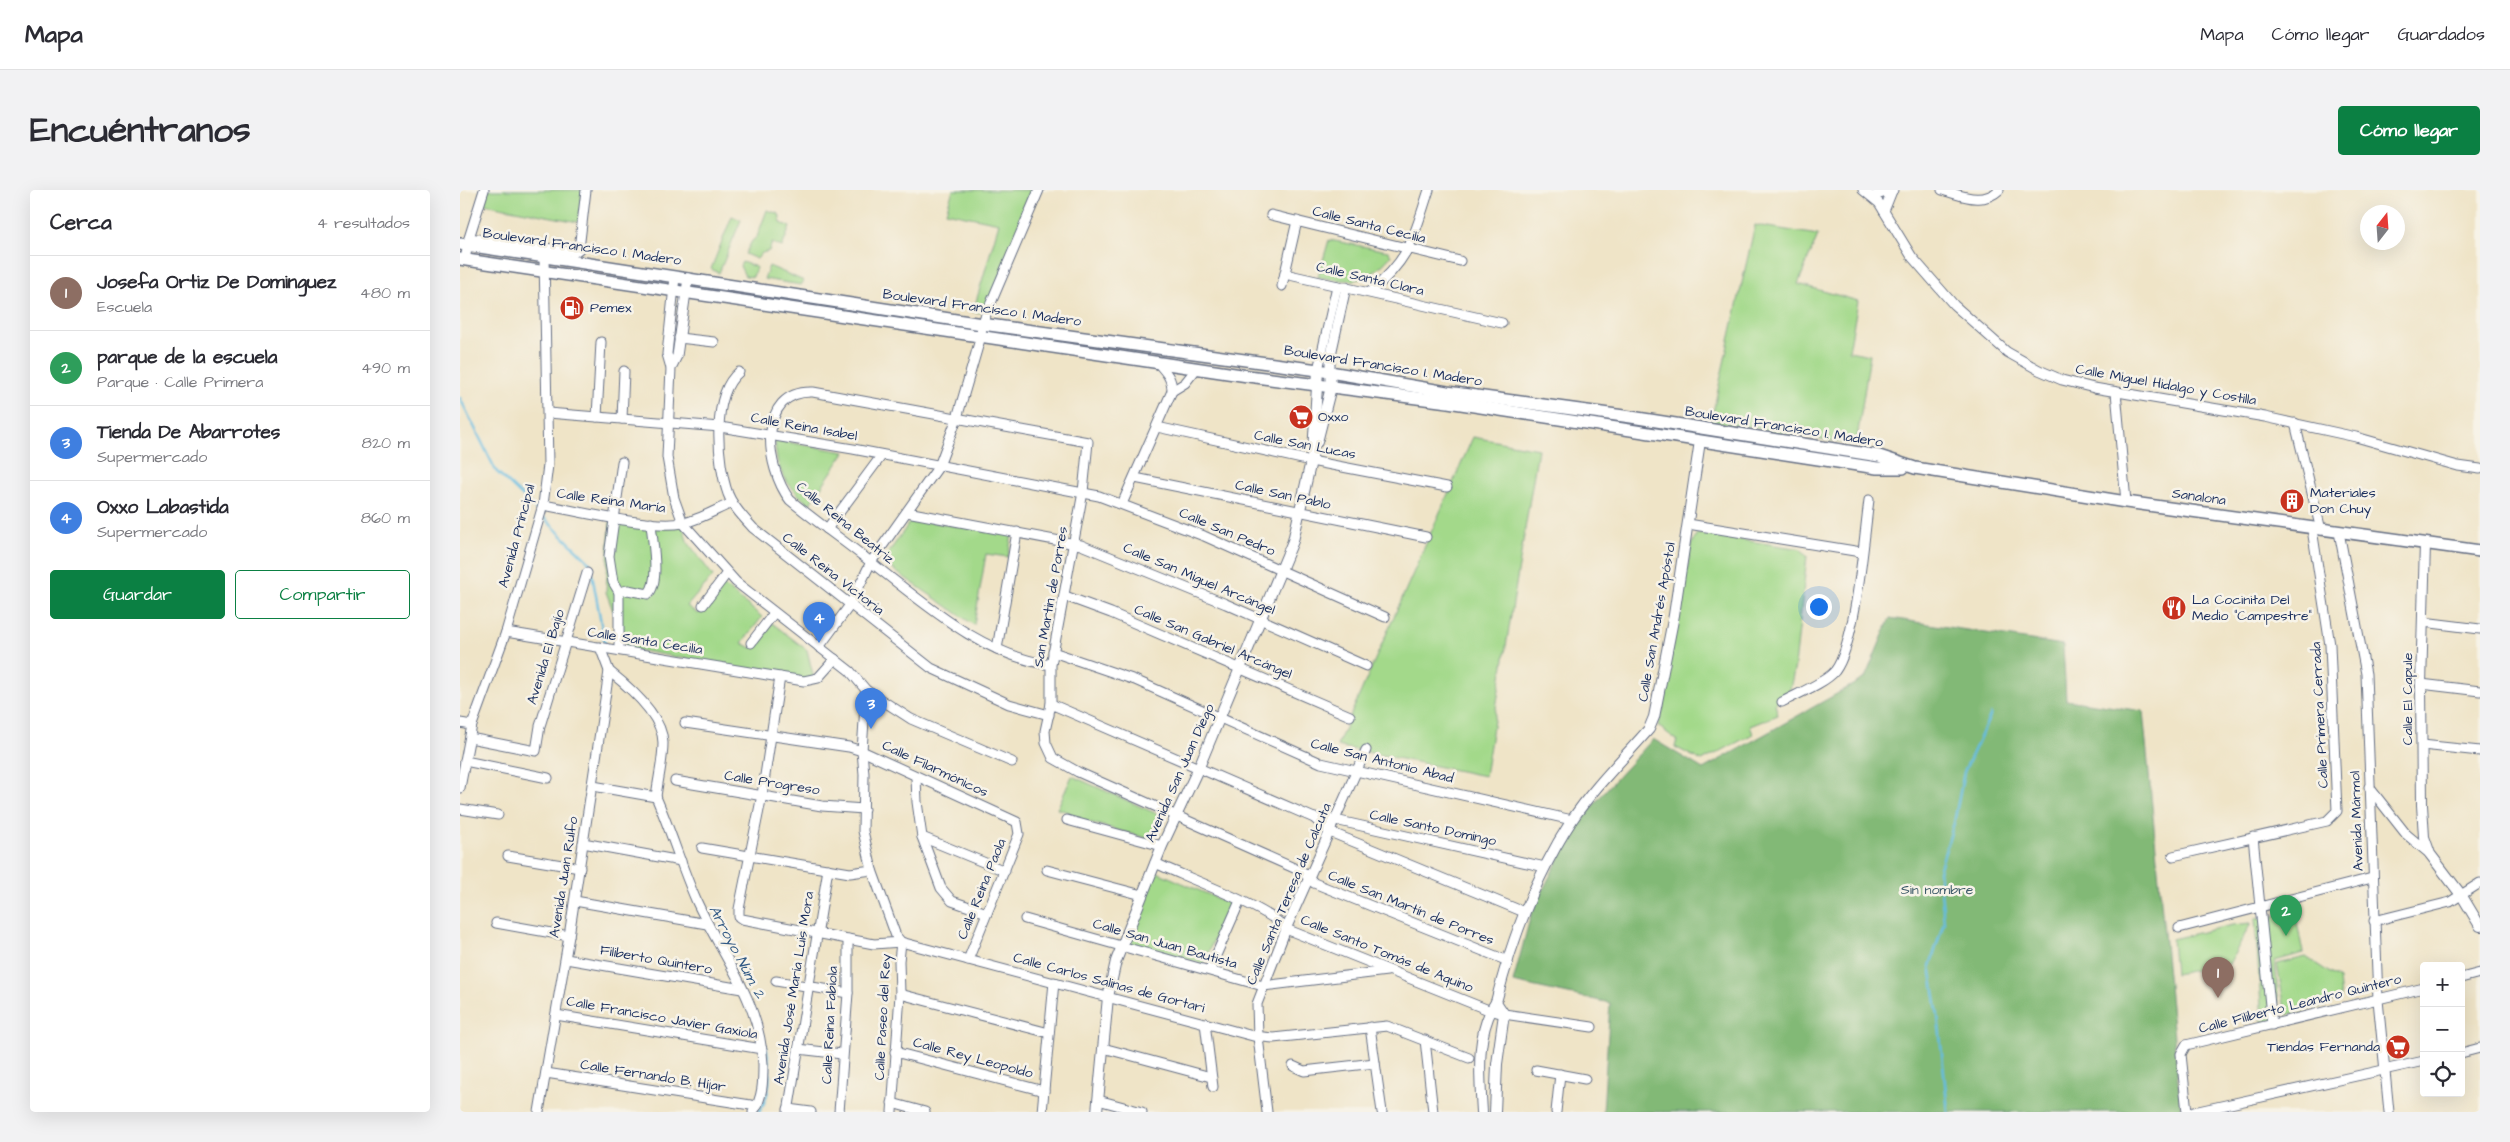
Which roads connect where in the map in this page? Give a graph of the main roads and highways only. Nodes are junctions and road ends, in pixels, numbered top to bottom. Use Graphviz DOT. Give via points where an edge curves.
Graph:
graph roads {
  1 [pos="466,243"];
  2 [pos="463,259"];
  3 [pos="1804,445"];
  4 [pos="1802,457"];
  5 [pos="1914,468"];
  6 [pos="2480,551"];
  1 -- 3 [label="main road, Boulevard Francisco I. Madero" via="982,324 1318,370"];
  2 -- 4 [label="main road, Boulevard Francisco I. Madero" via="1318,386 1457,403"];
  3 -- 4 [label="main road"];
  3 -- 5 [label="main road, Boulevard Francisco I. Madero" via="1879,456"];
  4 -- 5 [label="main road, Boulevard Francisco I. Madero" via="1878,468"];
  5 -- 6 [label="main road, Sanalona" via="2126,502"];
}
